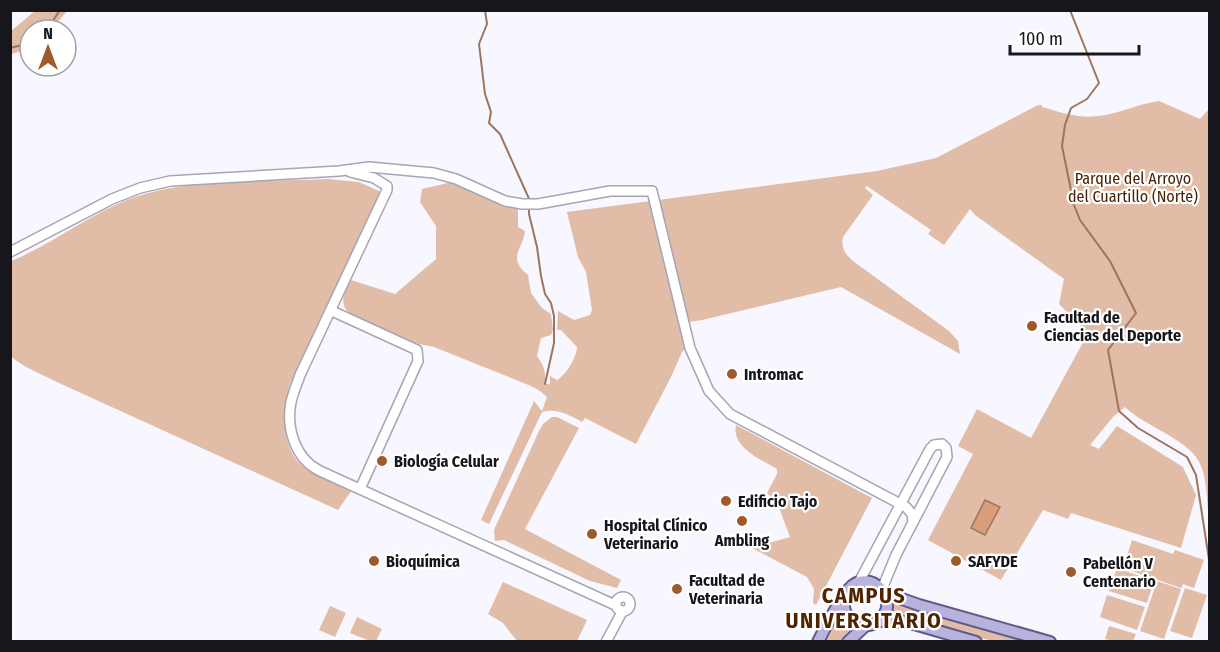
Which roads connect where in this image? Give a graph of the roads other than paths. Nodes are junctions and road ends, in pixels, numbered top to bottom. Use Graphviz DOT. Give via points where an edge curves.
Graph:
graph roads {
  1 [pos="339,171"];
  2 [pos="10,252"];
  3 [pos="332,311"];
  4 [pos="360,489"];
  5 [pos="901,504"];
  6 [pos="913,522"];
  7 [pos="859,582"];
  8 [pos="883,591"];
  9 [pos="845,596"];
  10 [pos="878,621"];
  11 [pos="866,625"];
  12 [pos="606,642"];
  13 [pos="818,642"];
  14 [pos="848,642"];
  15 [pos="976,642"];
  16 [pos="1050,642"];
  1 -- 2 [label="street" via="217,176 160,183 112,199"];
  1 -- 3 [label="street" via="374,178 385,184 387,190"];
  1 -- 5 [label="street" via="369,167 434,173 505,201 524,204 610,191 652,191 690,348 709,391 730,414"];
  3 -- 4 [label="street" via="300,375 290,420 293,438 310,466"];
  3 -- 4 [label="street" via="417,350 418,361"];
  4 -- 12 [label="street" via="619,605"];
  5 -- 6 [label="street" via="910,510"];
  5 -- 6 [label="street" via="930,449 938,444 945,446 947,457"];
  5 -- 7 [label="street"];
  6 -- 8 [label="street"];
  7 -- 8 [label="main road" via="871,582"];
  7 -- 9 [label="main road"];
  8 -- 10 [label="main road" via="887,609"];
  8 -- 16 [label="main road"];
  9 -- 11 [label="main road" via="846,615 853,622"];
  9 -- 13 [label="main road"];
  10 -- 11 [label="main road"];
  10 -- 15 [label="main road" via="907,622"];
  11 -- 14 [label="main road"];
}
